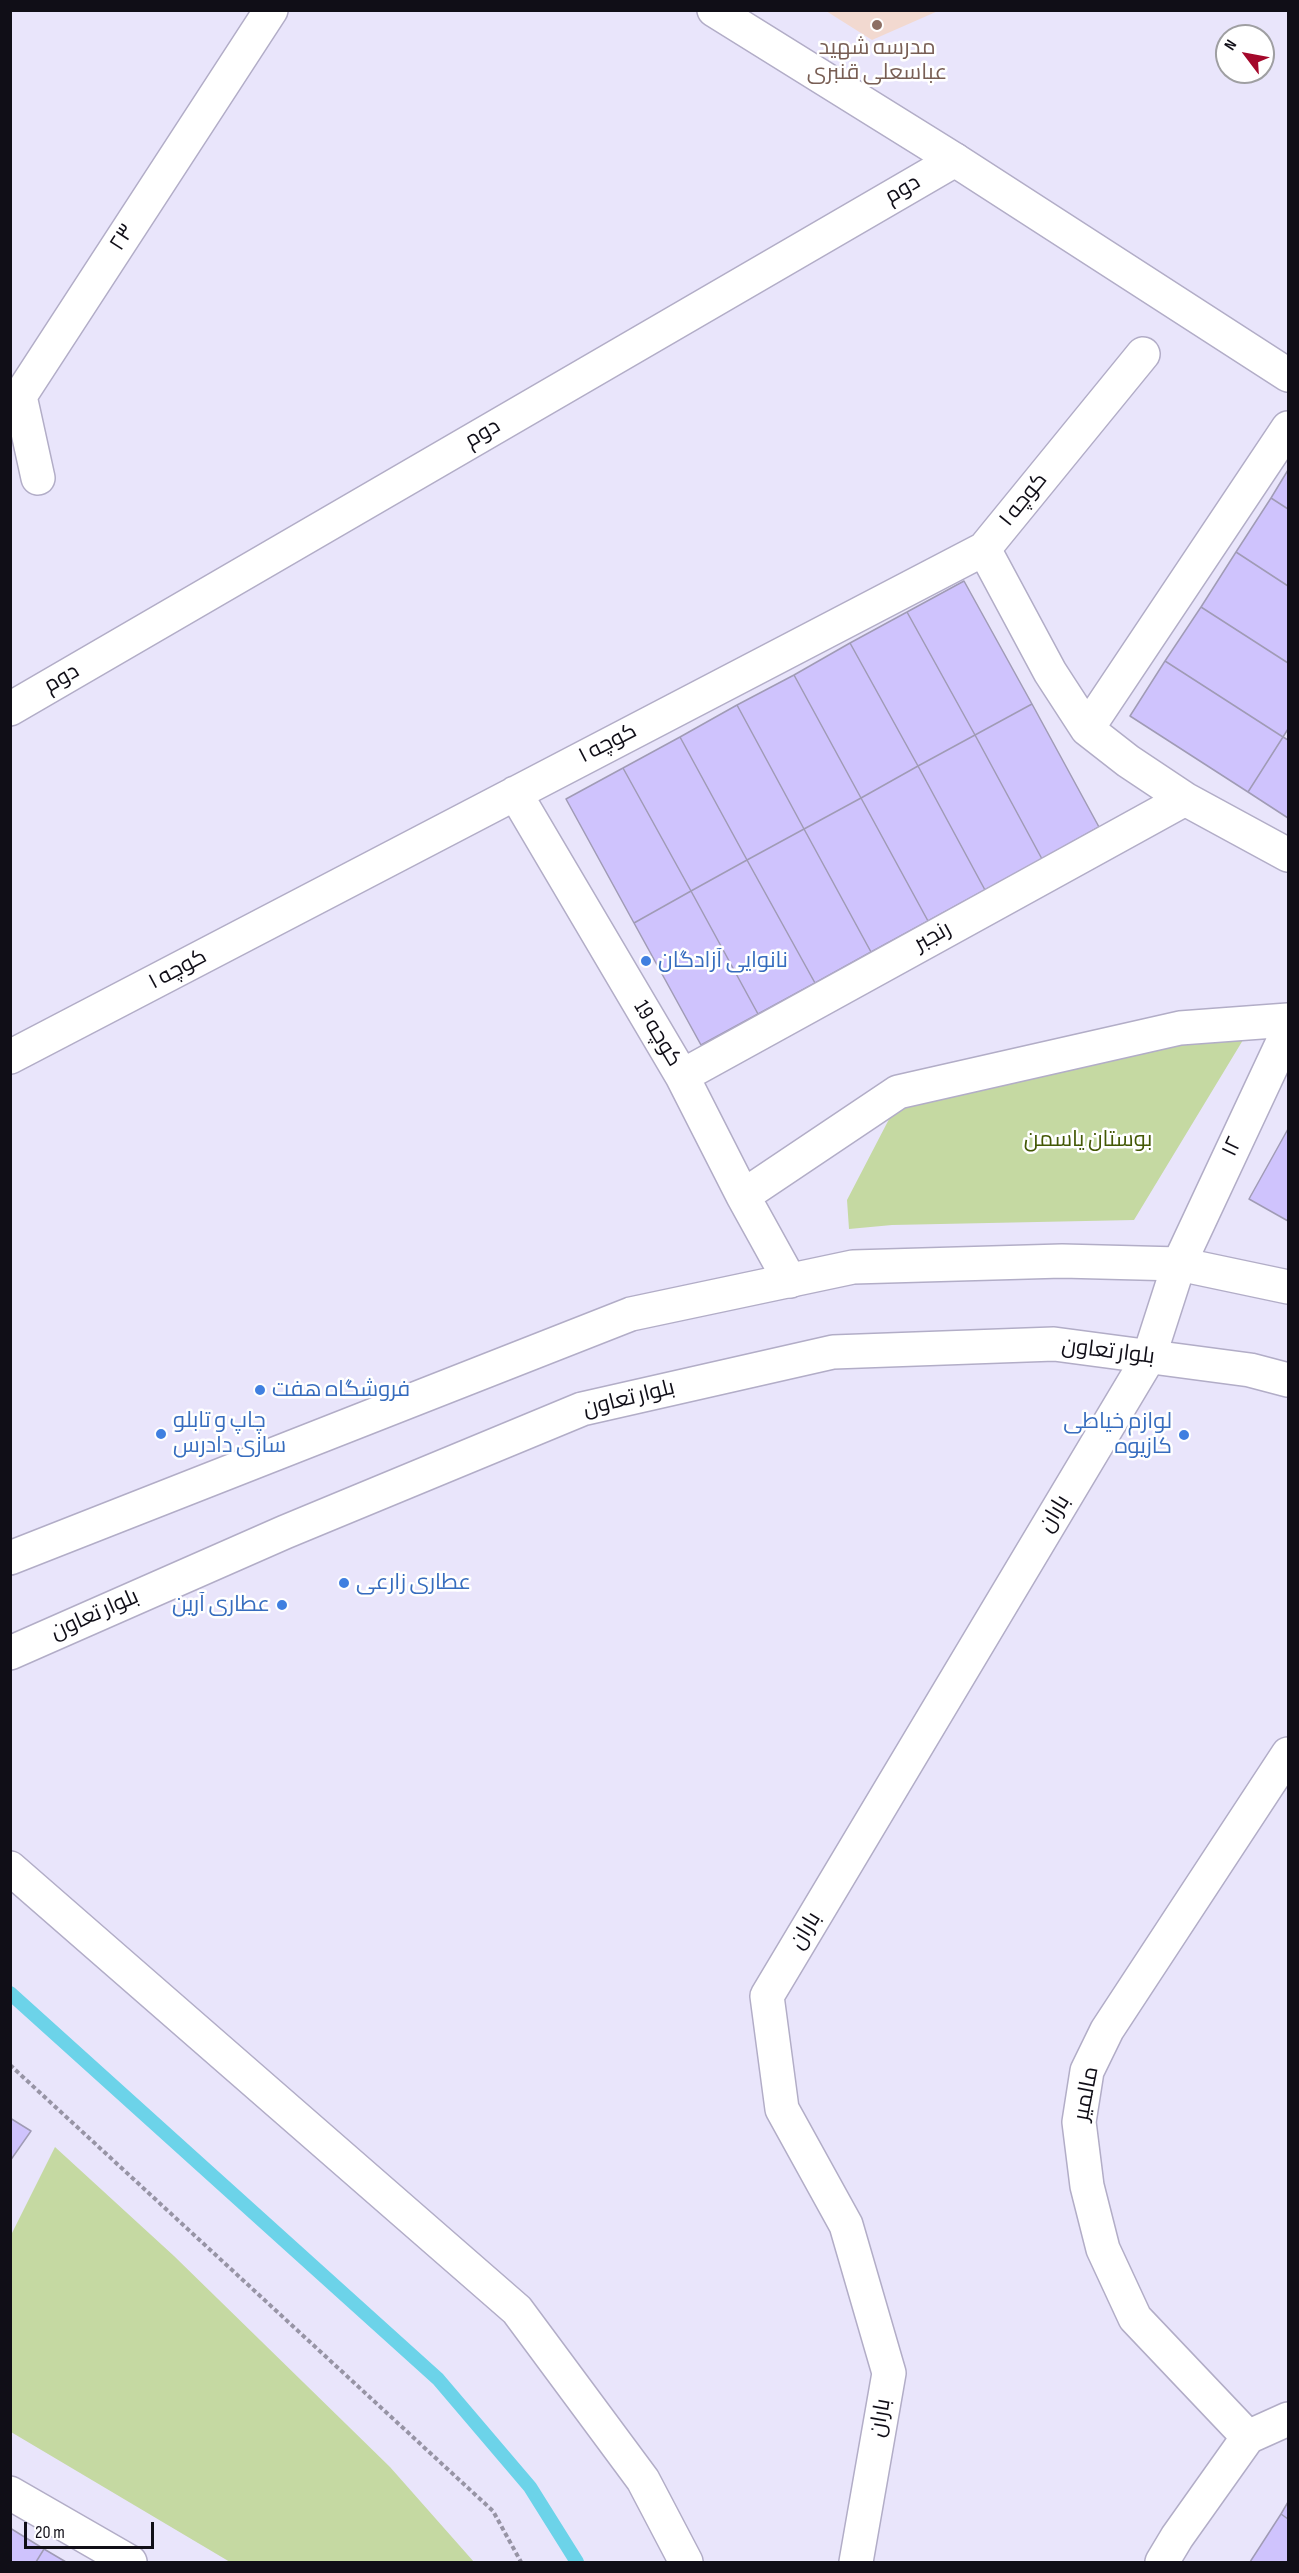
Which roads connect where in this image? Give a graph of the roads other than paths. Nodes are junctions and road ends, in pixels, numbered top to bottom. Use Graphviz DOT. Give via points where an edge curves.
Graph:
graph roads {
  1 [pos="271,10"];
  2 [pos="714,10"];
  3 [pos="955,160"];
  4 [pos="1143,354"];
  5 [pos="1288,375"];
  6 [pos="1288,428"];
  7 [pos="38,478"];
  8 [pos="984,549"];
  9 [pos="10,709"];
  10 [pos="1087,729"];
  11 [pos="515,793"];
  12 [pos="1185,799"];
  13 [pos="1288,855"];
  14 [pos="1288,1020"];
  15 [pos="1288,1031"];
  16 [pos="10,1057"];
  17 [pos="682,1076"];
  18 [pos="743,1196"];
  19 [pos="1179,1264"];
  20 [pos="790,1281"];
  21 [pos="1288,1287"];
  22 [pos="1149,1357"];
  23 [pos="1288,1380"];
  24 [pos="10,1558"];
  25 [pos="10,1653"];
  26 [pos="1288,1754"];
  27 [pos="10,1868"];
  28 [pos="1288,2419"];
  29 [pos="1248,2438"];
  30 [pos="10,2493"];
  31 [pos="130,2562"];
  32 [pos="686,2562"];
  33 [pos="856,2562"];
  34 [pos="1162,2562"];
  1 -- 7 [label="street, ۲۳" via="20,396"];
  2 -- 3 [label="street"];
  3 -- 5 [label="street"];
  3 -- 9 [label="street, دوم"];
  4 -- 8 [label="street, کوچه ۱"];
  6 -- 10 [label="street"];
  8 -- 10 [label="street" via="1050,672"];
  8 -- 11 [label="street, کوچه ۱"];
  10 -- 12 [label="street"];
  11 -- 16 [label="street, کوچه ۱"];
  11 -- 17 [label="street, کوچه 19"];
  12 -- 13 [label="street"];
  12 -- 17 [label="street, رنجبر"];
  14 -- 18 [label="street" via="1180,1028 898,1092"];
  15 -- 19 [label="street, ۱۲"];
  17 -- 18 [label="street, کوچه 19"];
  18 -- 20 [label="street, کوچه 19"];
  19 -- 20 [label="street" via="1062,1261 853,1267"];
  19 -- 21 [label="street"];
  19 -- 22 [label="street, ۱۲"];
  20 -- 24 [label="street" via="631,1314"];
  22 -- 23 [label="street, بلوار تعاون" via="1250,1370"];
  22 -- 25 [label="street, بلوار تعاون" via="1054,1344 833,1352 582,1409 285,1532"];
  22 -- 33 [label="street, باران" via="767,1996 782,2109 846,2225 889,2373"];
  26 -- 29 [label="street, مالمیر" via="1107,2030 1087,2071 1078,2122 1087,2186 1103,2249 1135,2318"];
  27 -- 32 [label="street" via="517,2310 642,2480"];
  28 -- 29 [label="street"];
  29 -- 34 [label="street"];
  30 -- 31 [label="street"];
}
